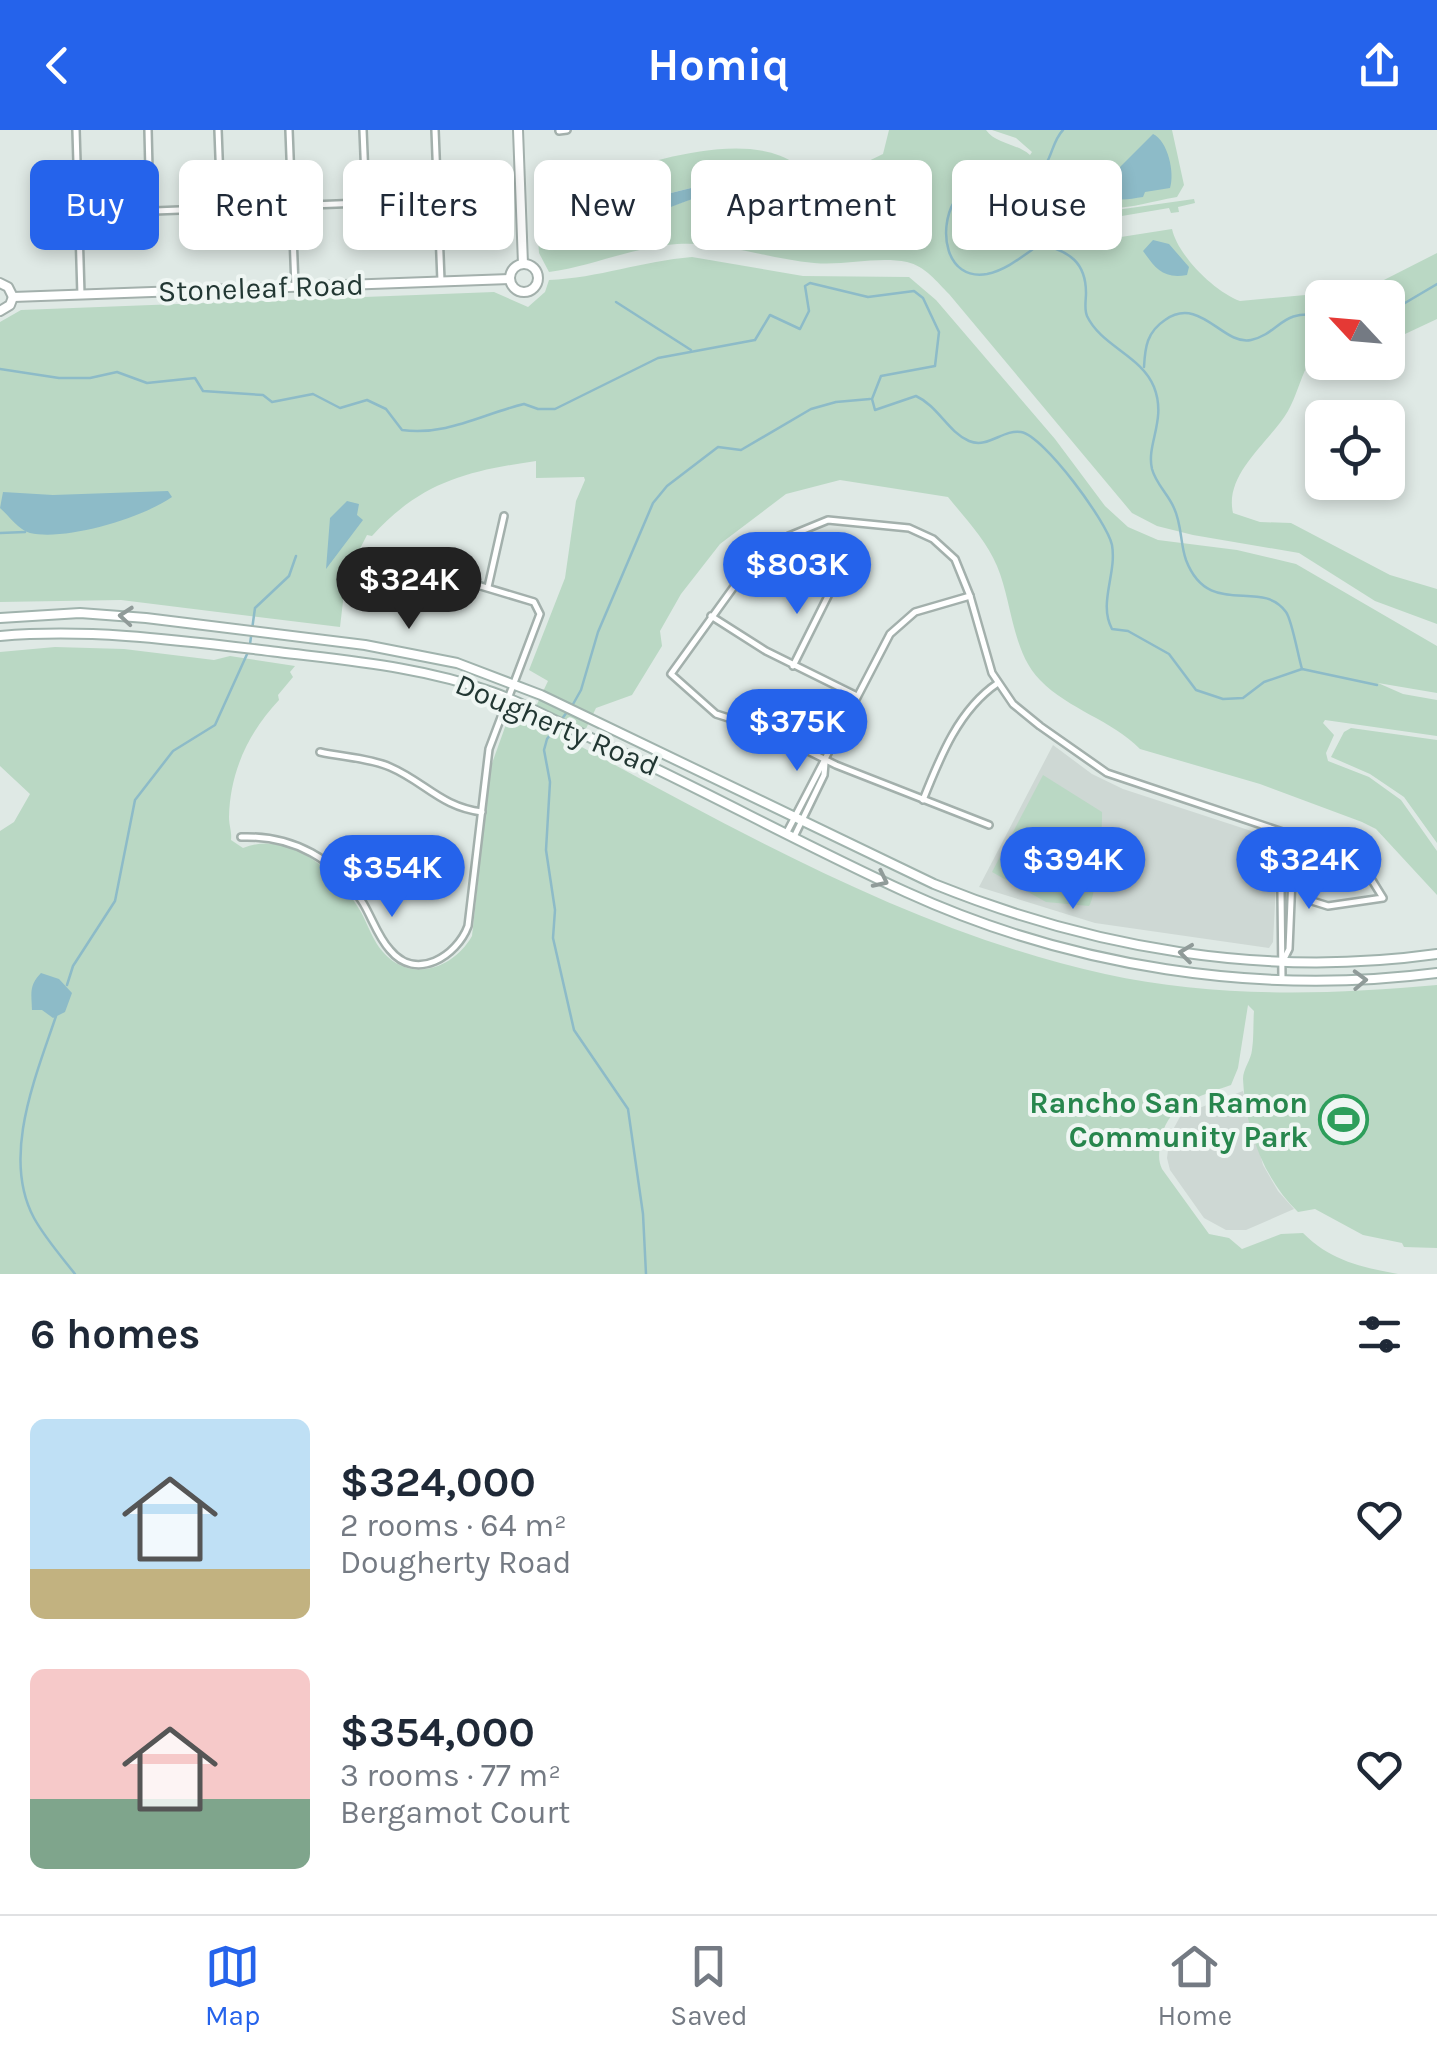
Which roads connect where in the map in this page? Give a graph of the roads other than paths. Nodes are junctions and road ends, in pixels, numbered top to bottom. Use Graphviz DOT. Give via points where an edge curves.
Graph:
graph roads {
  1 [pos="76,130"];
  2 [pos="148,130"];
  3 [pos="218,130"];
  4 [pos="290,130"];
  5 [pos="363,130"];
  6 [pos="436,130"];
  7 [pos="518,130"];
  8 [pos="567,130"];
  9 [pos="558,131"];
  10 [pos="77,160"];
  11 [pos="149,160"];
  12 [pos="219,160"];
  13 [pos="291,160"];
  14 [pos="364,160"];
  15 [pos="437,160"];
  16 [pos="79,250"];
  17 [pos="293,250"];
  18 [pos="440,250"];
  19 [pos="524,264"];
  20 [pos="510,279"];
  21 [pos="441,281"];
  22 [pos="0,284"];
  23 [pos="294,287"];
  24 [pos="81,295"];
  25 [pos="13,297"];
  26 [pos="0,311"];
  27 [pos="504,516"];
  28 [pos="404,564"];
  29 [pos="830,577"];
  30 [pos="488,587"];
  31 [pos="970,596"];
  32 [pos="711,616"];
  33 [pos="0,618"];
  34 [pos="0,636"];
  35 [pos="793,666"];
  36 [pos="514,683"];
  37 [pos="998,683"];
  38 [pos="857,696"];
  39 [pos="508,699"];
  40 [pos="320,752"];
  41 [pos="826,760"];
  42 [pos="923,800"];
  43 [pos="482,812"];
  44 [pos="798,818"];
  45 [pos="988,825"];
  46 [pos="790,834"];
  47 [pos="242,837"];
  48 [pos="1304,838"];
  49 [pos="1292,874"];
  50 [pos="1312,901"];
  51 [pos="1437,954"];
  52 [pos="1283,962"];
  53 [pos="1437,973"];
  54 [pos="1282,980"];
  1 -- 10 [label="street"];
  2 -- 11 [label="street"];
  3 -- 12 [label="street"];
  4 -- 13 [label="street"];
  5 -- 14 [label="street"];
  6 -- 15 [label="street"];
  7 -- 19 [label="main road"];
  8 -- 9 [label="street"];
  16 -- 24 [label="street"];
  17 -- 23 [label="street"];
  18 -- 21 [label="street"];
  19 -- 20 [label="main road"];
  19 -- 20 [label="main road" via="536,271 535,286 520,291"];
  20 -- 21 [label="main road, Stoneleaf Road"];
  21 -- 23 [label="main road, Stoneleaf Road"];
  22 -- 25 [label="main road"];
  23 -- 24 [label="main road, Stoneleaf Road"];
  24 -- 25 [label="main road, Stoneleaf Road"];
  25 -- 26 [label="main road"];
  27 -- 30 [label="street"];
  28 -- 30 [label="street"];
  29 -- 35 [label="street" via="828,596"];
  30 -- 36 [label="street" via="538,606"];
  31 -- 32 [label="street" via="955,559 918,531 828,520 767,552"];
  31 -- 37 [label="street"];
  31 -- 38 [label="street" via="901,622"];
  32 -- 35 [label="street"];
  32 -- 41 [label="street" via="671,674 716,714"];
  36 -- 33 [label="main road, Dougherty Road, one-way" via="409,652 223,627 109,614"];
  34 -- 39 [label="main road, Dougherty Road" via="95,632 411,668"];
  35 -- 38 [label="street"];
  36 -- 39 [label="street"];
  36 -- 44 [label="main road, Dougherty Road"];
  37 -- 42 [label="street" via="964,716"];
  37 -- 48 [label="street" via="1013,704 1108,773"];
  38 -- 41 [label="street"];
  39 -- 43 [label="street" via="489,749"];
  39 -- 46 [label="main road, Dougherty Road"];
  40 -- 43 [label="street" via="386,765 434,798"];
  41 -- 42 [label="street"];
  41 -- 44 [label="street"];
  42 -- 45 [label="street"];
  43 -- 47 [label="street" via="468,926 452,952 429,963 390,951 362,900 314,853 283,839"];
  44 -- 46 [label="street"];
  52 -- 44 [label="main road, Dougherty Road, one-way" via="1150,948 1038,922 934,884"];
  46 -- 54 [label="main road, Dougherty Road, one-way" via="908,893 1011,933 1126,963"];
  48 -- 49 [label="street"];
  48 -- 50 [label="street" via="1351,859 1383,898 1328,906"];
  49 -- 52 [label="street" via="1290,950"];
  49 -- 52 [label="street" via="1281,892"];
  51 -- 52 [label="main road, Dougherty Road"];
  52 -- 54 [label="street"];
  54 -- 53 [label="main road, Dougherty Road, one-way"];
}
